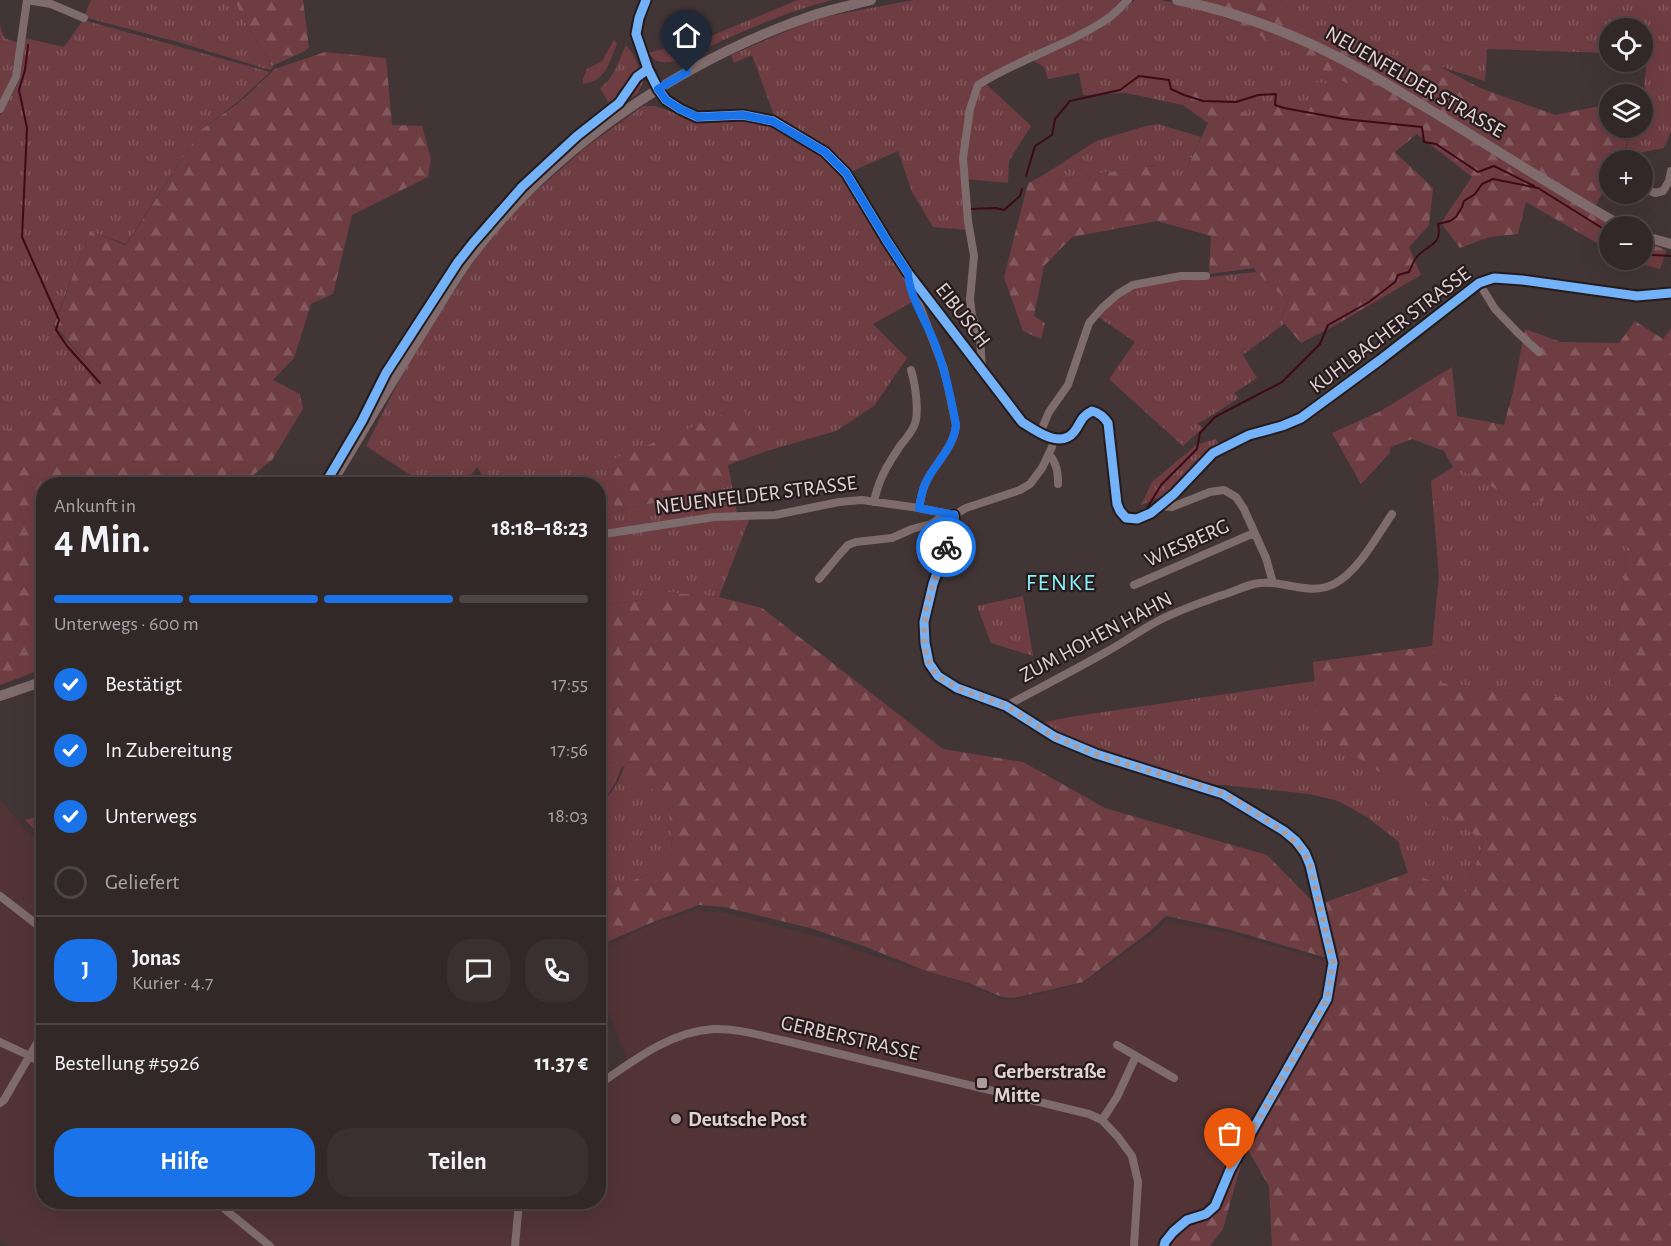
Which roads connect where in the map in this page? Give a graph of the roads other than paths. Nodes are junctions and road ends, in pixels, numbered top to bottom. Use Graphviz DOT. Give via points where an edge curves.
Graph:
graph roads {
  1 [pos="27,0"];
  2 [pos="646,0"];
  3 [pos="871,0"];
  4 [pos="1128,0"];
  5 [pos="1177,0"];
  6 [pos="84,18"];
  7 [pos="658,89"];
  8 [pos="0,109"];
  9 [pos="1671,171"];
  10 [pos="1653,192"];
  11 [pos="1605,216"];
  12 [pos="1653,239"];
  13 [pos="1671,244"];
  14 [pos="908,273"];
  15 [pos="1206,276"];
  16 [pos="1479,283"];
  17 [pos="1671,293"];
  18 [pos="1539,352"];
  19 [pos="982,369"];
  20 [pos="911,370"];
  21 [pos="1040,433"];
  22 [pos="1054,438"];
  23 [pos="1049,454"];
  24 [pos="335,477"];
  25 [pos="1058,484"];
  26 [pos="874,502"];
  27 [pos="1160,506"];
  28 [pos="919,508"];
  29 [pos="1392,514"];
  30 [pos="954,515"];
  31 [pos="1254,533"];
  32 [pos="606,534"];
  33 [pos="819,579"];
  34 [pos="1273,583"];
  35 [pos="1134,585"];
  36 [pos="36,684"];
  37 [pos="0,696"];
  38 [pos="1006,706"];
  39 [pos="0,896"];
  40 [pos="36,924"];
  41 [pos="0,1042"];
  42 [pos="36,1045"];
  43 [pos="1117,1045"];
  44 [pos="30,1056"];
  45 [pos="1136,1056"];
  46 [pos="36,1059"];
  47 [pos="1174,1078"];
  48 [pos="606,1080"];
  49 [pos="0,1103"];
  50 [pos="1102,1120"];
  51 [pos="225,1209"];
  52 [pos="518,1209"];
  53 [pos="270,1246"];
  54 [pos="515,1246"];
  55 [pos="1134,1246"];
  56 [pos="1164,1246"];
  1 -- 6 [label="street" via="51,4"];
  1 -- 8 [label="street" via="16,77"];
  2 -- 7 [label="street" via="636,34"];
  3 -- 7 [label="main road" via="778,29"];
  4 -- 19 [label="street" via="1109,18 978,86 963,158 974,256 970,299 980,337"];
  5 -- 11 [label="main road, NEUENFELDER STRASSE" via="1238,16 1298,38 1358,68"];
  7 -- 14 [label="street, EIBUSCH" via="666,100 698,117 743,115 772,121 825,152 846,173"];
  7 -- 24 [label="main road" via="604,127 518,201 469,260"];
  9 -- 10 [label="street" via="1663,191"];
  12 -- 13 [label="main road"];
  14 -- 19 [label="street, EIBUSCH"];
  14 -- 28 [label="street" via="944,369 956,425 948,448 927,479"];
  15 -- 21 [label="street" via="1181,276 1133,285 1102,308 1089,323 1068,385"];
  16 -- 17 [label="street, KUHLBACHER STRASSE" via="1494,278 1637,296"];
  16 -- 18 [label="street" via="1494,309"];
  16 -- 27 [label="street, KUHLBACHER STRASSE" via="1302,418 1249,435 1213,453"];
  19 -- 21 [label="street, EIBUSCH" via="1022,423"];
  20 -- 26 [label="street" via="916,420 887,465"];
  21 -- 22 [label="street, EIBUSCH"];
  22 -- 23 [label="street"];
  22 -- 27 [label="street" via="1068,437 1084,416 1092,411 1099,413 1108,423 1120,511 1126,518 1137,519"];
  23 -- 25 [label="street" via="1058,471"];
  23 -- 30 [label="street" via="1030,484"];
  26 -- 28 [label="street, NEUENFELDER STRASSE"];
  26 -- 32 [label="street, NEUENFELDER STRASSE" via="839,502 775,516 714,517"];
  27 -- 31 [label="street" via="1172,507 1224,490 1236,496"];
  28 -- 30 [label="street, NEUENFELDER STRASSE"];
  29 -- 34 [label="street, ZUM HOHEN HAHN" via="1358,563 1336,583 1309,589"];
  30 -- 33 [label="street" via="892,538 848,545"];
  30 -- 38 [label="street" via="926,613 929,663 938,676 957,688"];
  31 -- 34 [label="street"];
  31 -- 35 [label="street, WIESBERG"];
  34 -- 38 [label="street, ZUM HOHEN HAHN" via="1254,584 1178,611"];
  36 -- 37 [label="main road"];
  38 -- 56 [label="street" via="1055,737 1096,754 1223,794 1284,831 1305,853 1310,865 1333,963 1327,999 1230,1170 1215,1206 1206,1214 1187,1220"];
  39 -- 40 [label="street"];
  41 -- 44 [label="street"];
  42 -- 44 [label="street"];
  43 -- 45 [label="street"];
  44 -- 46 [label="street"];
  44 -- 49 [label="street"];
  45 -- 47 [label="street"];
  45 -- 50 [label="street"];
  48 -- 50 [label="street, GERBERSTRASSE" via="651,1049 689,1033 713,1029 738,1031"];
  50 -- 55 [label="street, GERBERSTRASSE" via="1132,1156 1138,1182"];
  51 -- 53 [label="street"];
  52 -- 54 [label="street"];
}
